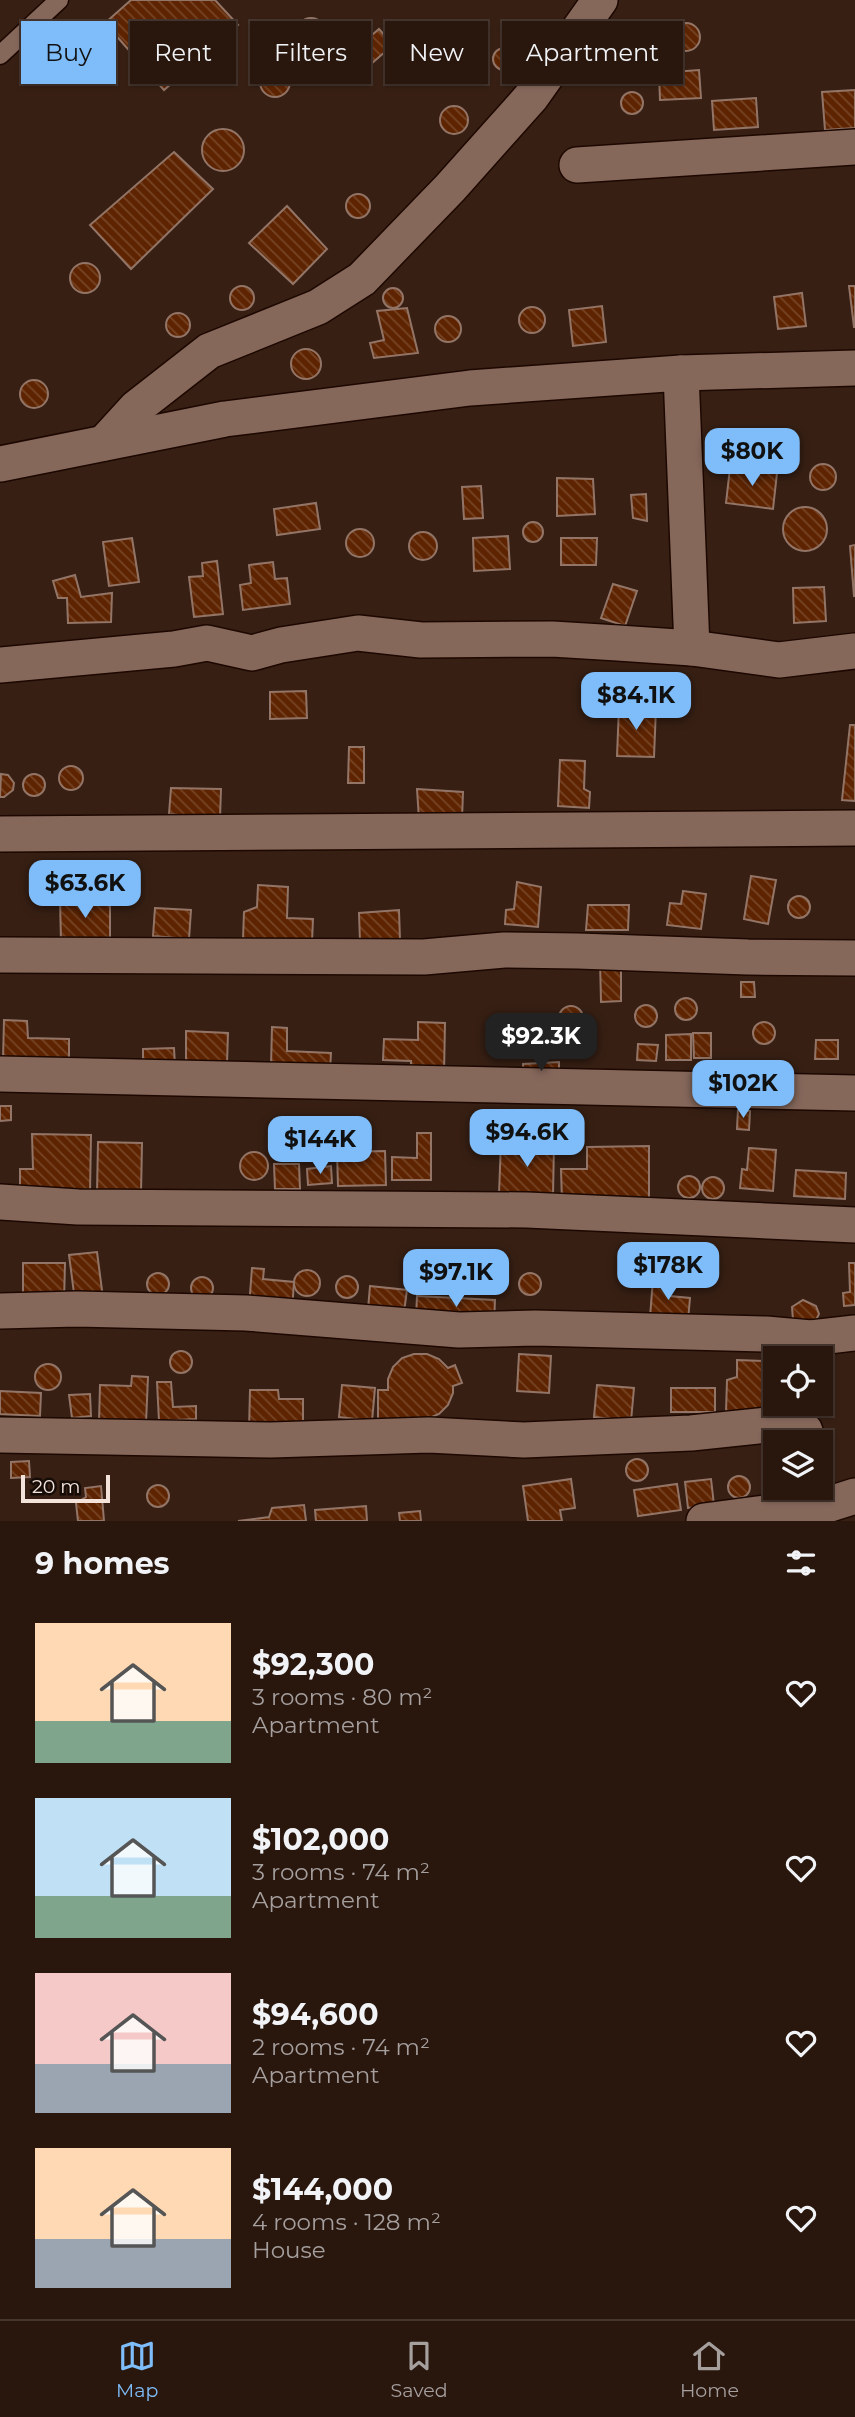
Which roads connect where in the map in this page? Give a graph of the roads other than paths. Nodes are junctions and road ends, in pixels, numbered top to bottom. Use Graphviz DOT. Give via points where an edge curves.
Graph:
graph roads {
  1 [pos="59,0"];
  2 [pos="600,0"];
  3 [pos="38,7"];
  4 [pos="0,55"];
  5 [pos="855,147"];
  6 [pos="578,165"];
  7 [pos="855,368"];
  8 [pos="681,373"];
  9 [pos="104,443"];
  10 [pos="0,464"];
  11 [pos="692,648"];
  12 [pos="855,652"];
  13 [pos="0,665"];
  14 [pos="855,828"];
  15 [pos="0,834"];
  16 [pos="0,955"];
  17 [pos="855,958"];
  18 [pos="0,1074"];
  19 [pos="855,1093"];
  20 [pos="0,1202"];
  21 [pos="855,1225"];
  22 [pos="0,1311"];
  23 [pos="855,1333"];
  24 [pos="803,1430"];
  25 [pos="0,1435"];
  26 [pos="834,1495"];
  27 [pos="704,1521"];
  1 -- 3 [label="lane"];
  2 -- 9 [label="street" via="532,96 362,279 318,307 209,351 136,408"];
  3 -- 4 [label="lane"];
  5 -- 6 [label="street"];
  7 -- 8 [label="street"];
  8 -- 9 [label="street" via="470,388 225,419"];
  8 -- 11 [label="street"];
  9 -- 10 [label="street"];
  11 -- 12 [label="street" via="779,660"];
  11 -- 13 [label="street" via="552,639 421,640 358,633 252,653 206,643"];
  14 -- 15 [label="street"];
  16 -- 17 [label="street" via="424,957 504,950"];
  18 -- 19 [label="street"];
  20 -- 21 [label="street" via="78,1207 527,1210"];
  22 -- 23 [label="street" via="247,1313 459,1330 536,1328 811,1338"];
  24 -- 25 [label="street" via="786,1423 691,1433 524,1440 429,1435 271,1440"];
  26 -- 27 [label="street"];
}
